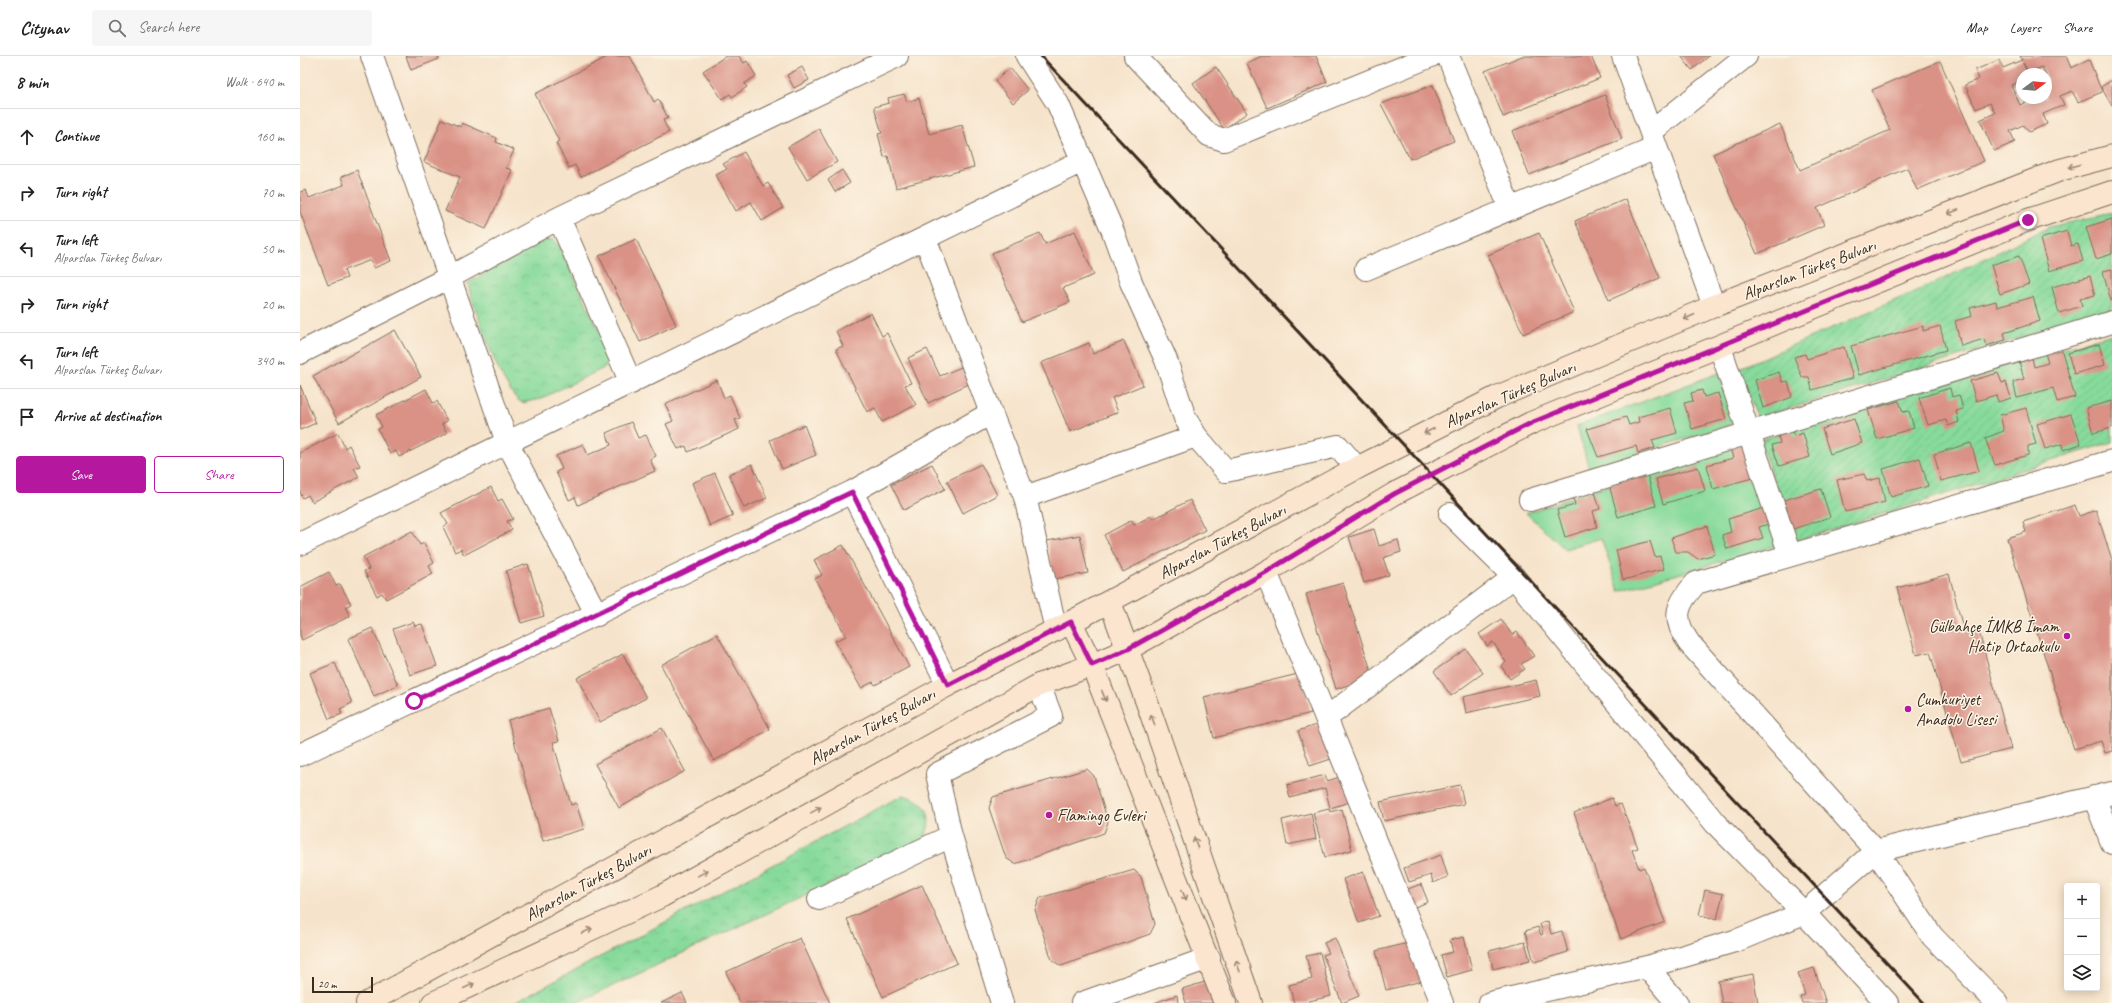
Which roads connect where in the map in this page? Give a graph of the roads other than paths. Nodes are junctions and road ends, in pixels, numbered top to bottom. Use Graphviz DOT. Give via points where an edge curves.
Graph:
graph roads {
  1 [pos="372,56"];
  2 [pos="897,56"];
  3 [pos="1027,56"];
  4 [pos="1135,56"];
  5 [pos="1431,56"];
  6 [pos="1448,56"];
  7 [pos="1623,56"];
  8 [pos="1746,56"];
  9 [pos="1654,140"];
  10 [pos="2112,156"];
  11 [pos="1082,161"];
  12 [pos="2112,192"];
  13 [pos="1510,208"];
  14 [pos="559,218"];
  15 [pos="925,238"];
  16 [pos="1366,268"];
  17 [pos="450,277"];
  18 [pos="1714,306"];
  19 [pos="2112,322"];
  20 [pos="1720,347"];
  21 [pos="300,353"];
  22 [pos="631,383"];
  23 [pos="992,413"];
  24 [pos="1749,433"];
  25 [pos="1196,436"];
  26 [pos="507,442"];
  27 [pos="2112,461"];
  28 [pos="1357,468"];
  29 [pos="852,492"];
  30 [pos="1025,497"];
  31 [pos="1530,500"];
  32 [pos="1450,514"];
  33 [pos="300,544"];
  34 [pos="1790,555"];
  35 [pos="1266,572"];
  36 [pos="1514,576"];
  37 [pos="1110,602"];
  38 [pos="597,615"];
  39 [pos="1064,626"];
  40 [pos="1128,649"];
  41 [pos="1092,665"];
  42 [pos="948,685"];
  43 [pos="1039,685"];
  44 [pos="1326,718"];
  45 [pos="300,755"];
  46 [pos="2103,795"];
  47 [pos="951,836"];
  48 [pos="2112,843"];
  49 [pos="1876,851"];
  50 [pos="819,899"];
  51 [pos="1804,913"];
  52 [pos="1209,958"];
  53 [pos="1647,967"];
  54 [pos="367,1003"];
  55 [pos="434,1003"];
  56 [pos="1002,1003"];
  57 [pos="1082,1003"];
  58 [pos="1225,1003"];
  59 [pos="1251,1003"];
  60 [pos="1442,1003"];
  61 [pos="1490,1003"];
  62 [pos="1677,1003"];
  63 [pos="1887,1003"];
  64 [pos="1997,1003"];
  1 -- 17 [label="street"];
  2 -- 14 [label="street"];
  3 -- 11 [label="street" via="1058,104"];
  4 -- 5 [label="street" via="1209,135 1224,140"];
  6 -- 13 [label="street"];
  7 -- 9 [label="street"];
  8 -- 9 [label="street"];
  9 -- 13 [label="street"];
  9 -- 18 [label="street"];
  10 -- 18 [label="main road, Alparslan Türkeş Bulvarı, one-way" via="2060,170"];
  11 -- 15 [label="street"];
  11 -- 25 [label="street" via="1166,360 1185,418"];
  12 -- 20 [label="main road, Alparslan Türkeş Bulvarı" via="2028,220"];
  13 -- 16 [label="street"];
  14 -- 17 [label="street"];
  14 -- 22 [label="street"];
  15 -- 22 [label="street"];
  15 -- 23 [label="street"];
  17 -- 21 [label="street"];
  17 -- 26 [label="street"];
  18 -- 28 [label="main road, Alparslan Türkeş Bulvarı, one-way" via="1497,397"];
  19 -- 24 [label="street"];
  20 -- 24 [label="street"];
  20 -- 35 [label="main road, Alparslan Türkeş Bulvarı" via="1531,423 1394,494"];
  22 -- 26 [label="street"];
  23 -- 29 [label="street"];
  23 -- 30 [label="street"];
  24 -- 31 [label="street"];
  24 -- 34 [label="street"];
  25 -- 28 [label="street" via="1226,471 1338,446"];
  25 -- 30 [label="street"];
  26 -- 33 [label="street"];
  26 -- 38 [label="street"];
  27 -- 34 [label="street"];
  28 -- 37 [label="main road, Alparslan Türkeş Bulvarı"];
  29 -- 38 [label="street"];
  29 -- 42 [label="street"];
  30 -- 39 [label="street"];
  32 -- 36 [label="street"];
  34 -- 49 [label="street" via="1696,582 1682,598 1678,613 1680,630"];
  35 -- 40 [label="main road, Alparslan Türkeş Bulvarı"];
  35 -- 44 [label="street"];
  36 -- 44 [label="street"];
  36 -- 51 [label="street" via="1715,823"];
  37 -- 39 [label="main road, Alparslan Türkeş Bulvarı"];
  37 -- 40 [label="main road"];
  38 -- 45 [label="street"];
  39 -- 41 [label="main road"];
  39 -- 42 [label="main road, Alparslan Türkeş Bulvarı"];
  40 -- 41 [label="main road, Alparslan Türkeş Bulvarı"];
  59 -- 40 [label="main road, one-way"];
  41 -- 43 [label="main road, Alparslan Türkeş Bulvarı"];
  41 -- 52 [label="main road, one-way"];
  42 -- 54 [label="main road, Alparslan Türkeş Bulvarı"];
  43 -- 47 [label="street" via="1051,716 937,774"];
  55 -- 43 [label="main road, Alparslan Türkeş Bulvarı, one-way" via="662,896"];
  44 -- 60 [label="street"];
  46 -- 48 [label="street"];
  46 -- 49 [label="street"];
  47 -- 50 [label="street"];
  47 -- 56 [label="street"];
  49 -- 51 [label="street"];
  49 -- 64 [label="street" via="1932,936"];
  51 -- 53 [label="street" via="1738,940"];
  51 -- 63 [label="street"];
  52 -- 57 [label="street"];
  52 -- 58 [label="main road"];
  53 -- 61 [label="street"];
  53 -- 62 [label="street"];
}
